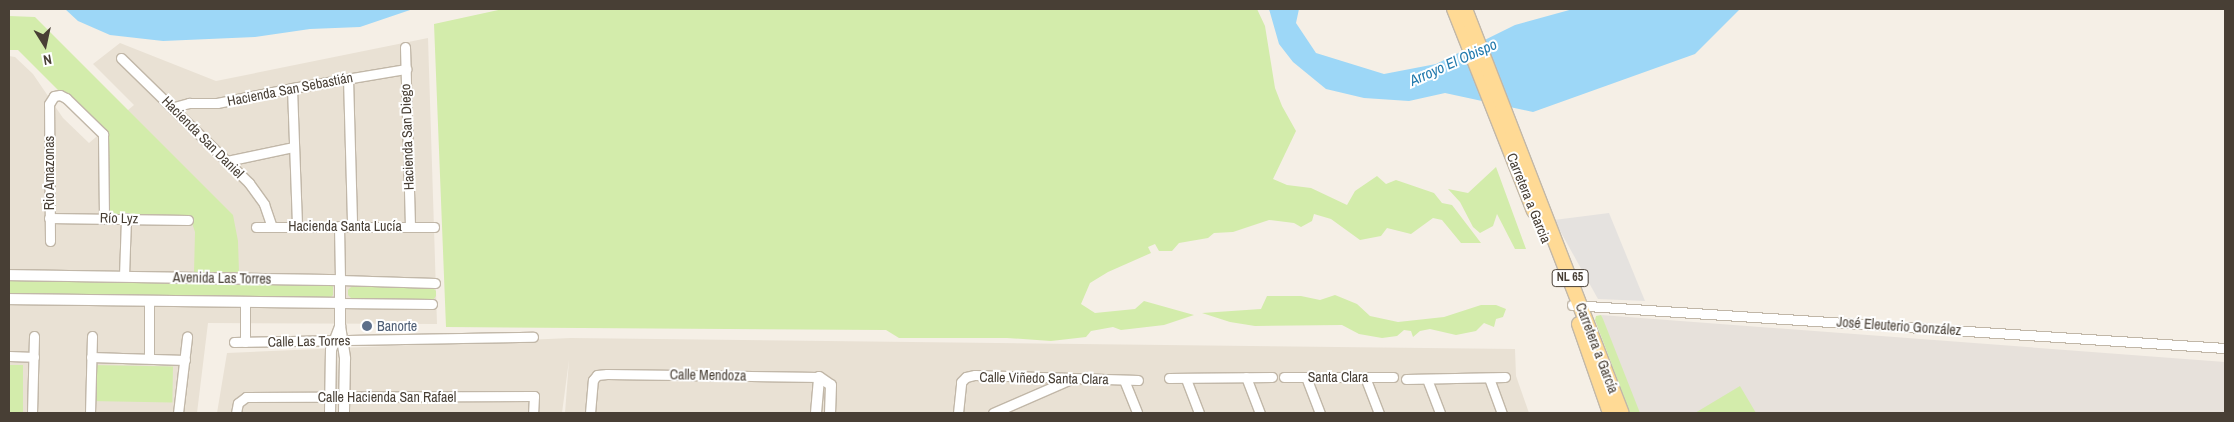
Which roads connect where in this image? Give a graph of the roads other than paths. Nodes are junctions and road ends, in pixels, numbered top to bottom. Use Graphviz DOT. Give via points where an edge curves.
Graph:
graph roads {
  1 [pos="1454,9"];
  2 [pos="1465,9"];
  3 [pos="1470,36"];
  4 [pos="405,47"];
  5 [pos="121,58"];
  6 [pos="406,69"];
  7 [pos="348,78"];
  8 [pos="292,88"];
  9 [pos="174,107"];
  10 [pos="1513,146"];
  11 [pos="293,148"];
  12 [pos="227,161"];
  13 [pos="49,218"];
  14 [pos="104,218"];
  15 [pos="126,218"];
  16 [pos="188,220"];
  17 [pos="296,226"];
  18 [pos="339,226"];
  19 [pos="352,226"];
  20 [pos="410,226"];
  21 [pos="256,227"];
  22 [pos="272,227"];
  23 [pos="434,227"];
  24 [pos="50,241"];
  25 [pos="9,275"];
  26 [pos="124,276"];
  27 [pos="340,280"];
  28 [pos="434,283"];
  29 [pos="9,299"];
  30 [pos="149,301"];
  31 [pos="245,302"];
  32 [pos="340,303"];
  33 [pos="432,304"];
  34 [pos="1576,305"];
  35 [pos="34,336"];
  36 [pos="92,336"];
  37 [pos="187,337"];
  38 [pos="533,337"];
  39 [pos="339,340"];
  40 [pos="234,342"];
  41 [pos="245,342"];
  42 [pos="2225,348"];
  43 [pos="9,356"];
  44 [pos="34,357"];
  45 [pos="91,357"];
  46 [pos="149,358"];
  47 [pos="185,360"];
  48 [pos="819,377"];
  49 [pos="1246,377"];
  50 [pos="1272,377"];
  51 [pos="1284,377"];
  52 [pos="1306,377"];
  53 [pos="1365,377"];
  54 [pos="1393,377"];
  55 [pos="1169,378"];
  56 [pos="1489,378"];
  57 [pos="1505,378"];
  58 [pos="1072,379"];
  59 [pos="1186,379"];
  60 [pos="1406,379"];
  61 [pos="1427,379"];
  62 [pos="1124,380"];
  63 [pos="1138,380"];
  64 [pos="1600,388"];
  65 [pos="330,398"];
  66 [pos="344,398"];
  67 [pos="32,413"];
  68 [pos="90,413"];
  69 [pos="178,413"];
  70 [pos="236,413"];
  71 [pos="330,413"];
  72 [pos="344,413"];
  73 [pos="533,413"];
  74 [pos="590,413"];
  75 [pos="816,413"];
  76 [pos="830,413"];
  77 [pos="958,413"];
  78 [pos="993,413"];
  79 [pos="1137,413"];
  80 [pos="1199,413"];
  81 [pos="1260,413"];
  82 [pos="1320,413"];
  83 [pos="1379,413"];
  84 [pos="1440,413"];
  85 [pos="1502,413"];
  86 [pos="1601,413"];
  87 [pos="1610,413"];
  88 [pos="1622,413"];
  1 -- 3 [label="main road, Carretera a Garcia / NL 65"];
  2 -- 3 [label="main road, Carretera a Garcia / NL 65"];
  3 -- 10 [label="main road, Carretera a Garcia / NL 65"];
  4 -- 6 [label="street, Hacienda San Diego"];
  5 -- 9 [label="street, Hacienda San Daniel"];
  6 -- 7 [label="street, Hacienda San Sebastián"];
  6 -- 20 [label="street, Hacienda San Diego"];
  7 -- 8 [label="street, Hacienda San Sebastián"];
  7 -- 19 [label="street"];
  8 -- 9 [label="street, Hacienda San Sebastián" via="217,103 189,103"];
  8 -- 11 [label="street"];
  9 -- 12 [label="street, Hacienda San Daniel"];
  10 -- 34 [label="main road, Carretera a García / NL 65"];
  11 -- 12 [label="street"];
  11 -- 17 [label="street"];
  12 -- 22 [label="street, Hacienda San Daniel" via="257,192"];
  13 -- 14 [label="street, Río Lyz"];
  13 -- 14 [label="street, Rio Amazonas" via="49,104 54,96 64,96 101,130 105,143"];
  13 -- 24 [label="street, Rio Amazonas"];
  14 -- 15 [label="street, Río Lyz"];
  15 -- 16 [label="street, Río Lyz"];
  15 -- 26 [label="street"];
  17 -- 18 [label="street, Hacienda Santa Lucía"];
  17 -- 22 [label="street, Hacienda Santa Lucía"];
  18 -- 19 [label="street, Hacienda Santa Lucía"];
  18 -- 27 [label="street"];
  19 -- 20 [label="street, Hacienda Santa Lucía"];
  20 -- 23 [label="street, Hacienda Santa Lucía"];
  21 -- 22 [label="street, Hacienda Santa Lucía"];
  25 -- 26 [label="street, Avenida Las Torres"];
  26 -- 27 [label="street, Avenida Las Torres"];
  27 -- 28 [label="street, Avenida Las Torres"];
  27 -- 32 [label="street"];
  29 -- 30 [label="street, Avenida Las Torres"];
  30 -- 31 [label="street, Avenida Las Torres"];
  30 -- 46 [label="street"];
  31 -- 32 [label="street, Avenida Las Torres"];
  31 -- 41 [label="street"];
  32 -- 33 [label="street, Avenida Las Torres"];
  32 -- 39 [label="street"];
  34 -- 42 [label="street, José Eleuterio González"];
  34 -- 64 [label="main road, NL 65"];
  34 -- 88 [label="main road, Carretera a García / NL 65"];
  35 -- 44 [label="street"];
  36 -- 45 [label="street"];
  37 -- 47 [label="street"];
  38 -- 39 [label="street, Calle Las Torres"];
  39 -- 41 [label="street, Calle Las Torres"];
  39 -- 65 [label="street" via="330,358"];
  39 -- 66 [label="street"];
  40 -- 41 [label="street, Calle Las Torres"];
  43 -- 44 [label="street"];
  44 -- 67 [label="street"];
  45 -- 46 [label="street"];
  45 -- 68 [label="street"];
  46 -- 47 [label="street"];
  47 -- 69 [label="street"];
  48 -- 74 [label="street, Calle Mendoza" via="597,375 592,384"];
  48 -- 75 [label="street"];
  48 -- 76 [label="street" via="830,385"];
  49 -- 50 [label="street"];
  49 -- 59 [label="street"];
  49 -- 81 [label="street"];
  51 -- 52 [label="street, Santa Clara"];
  52 -- 53 [label="street, Santa Clara"];
  52 -- 82 [label="street"];
  53 -- 54 [label="street, Santa Clara"];
  53 -- 83 [label="street"];
  55 -- 59 [label="street"];
  56 -- 57 [label="street"];
  56 -- 61 [label="street"];
  56 -- 85 [label="street"];
  58 -- 62 [label="street, Calle Viñedo Santa Clara"];
  58 -- 77 [label="street, Calle Viñedo Santa Clara" via="966,377 960,384"];
  58 -- 78 [label="street"];
  59 -- 80 [label="street"];
  60 -- 61 [label="street"];
  61 -- 84 [label="street"];
  62 -- 63 [label="street"];
  62 -- 79 [label="street, Calle Viñedo Santa Clara"];
  64 -- 86 [label="main road"];
  64 -- 87 [label="main road, Carretera a García / NL 65"];
  65 -- 66 [label="street, Calle Hacienda San Rafael"];
  65 -- 70 [label="street, Calle Hacienda San Rafael" via="241,399"];
  65 -- 71 [label="street"];
  66 -- 72 [label="street"];
  66 -- 73 [label="street, Calle Hacienda San Rafael" via="534,396"];
}
